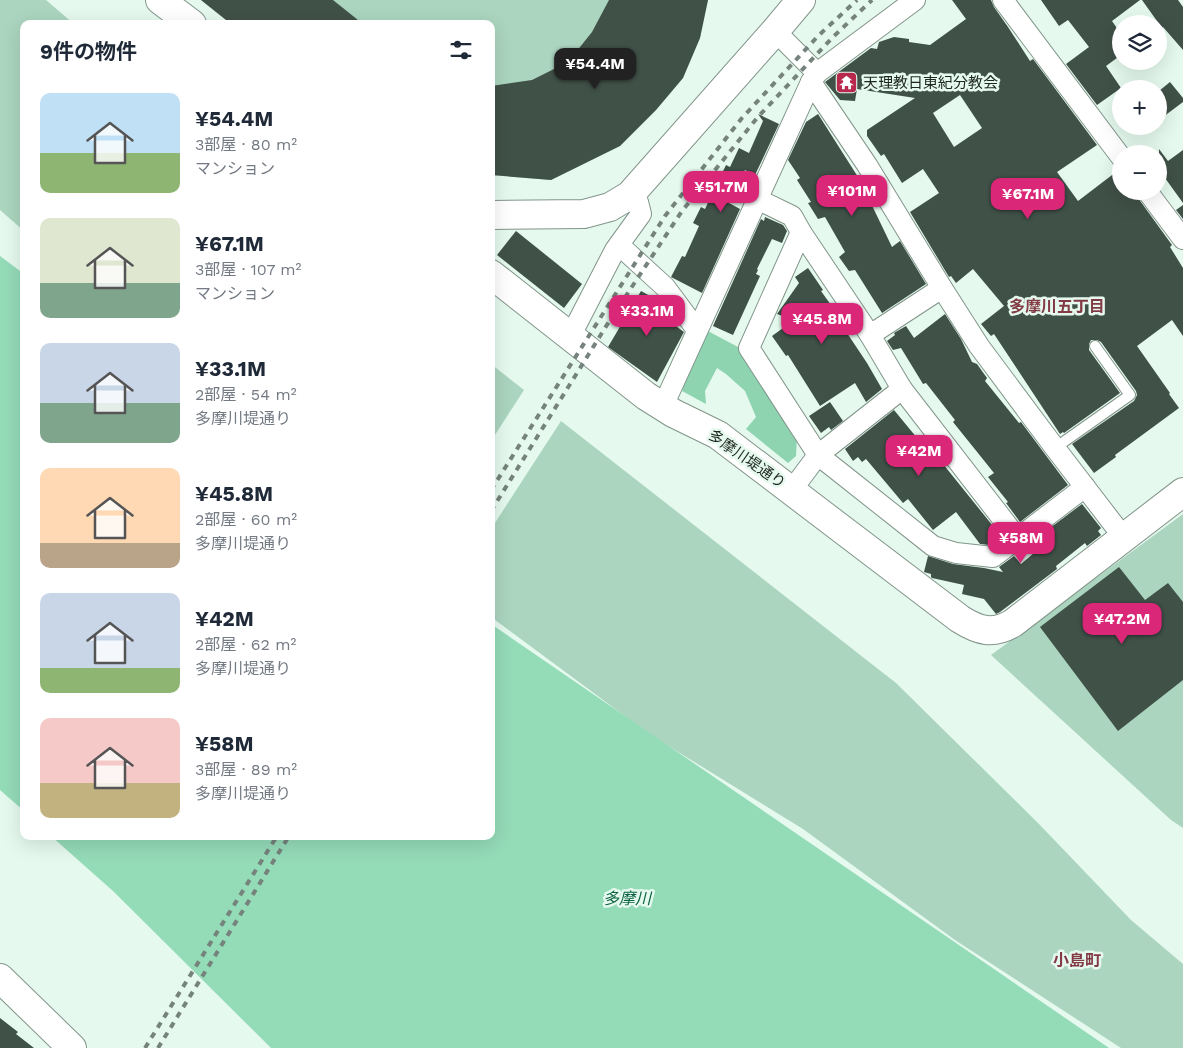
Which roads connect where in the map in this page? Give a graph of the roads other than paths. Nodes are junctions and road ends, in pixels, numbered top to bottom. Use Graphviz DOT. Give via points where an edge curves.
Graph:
graph roads {
  1 [pos="160,0"];
  2 [pos="801,0"];
  3 [pos="915,0"];
  4 [pos="1003,0"];
  5 [pos="187,20"];
  6 [pos="775,31"];
  7 [pos="814,77"];
  8 [pos="1112,145"];
  9 [pos="630,195"];
  10 [pos="757,200"];
  11 [pos="1154,200"];
  12 [pos="495,215"];
  13 [pos="802,232"];
  14 [pos="1183,239"];
  15 [pos="619,245"];
  16 [pos="495,277"];
  17 [pos="942,288"];
  18 [pos="697,330"];
  19 [pos="870,336"];
  20 [pos="570,337"];
  21 [pos="1095,346"];
  22 [pos="902,389"];
  23 [pos="664,406"];
  24 [pos="1055,448"];
  25 [pos="818,455"];
  26 [pos="1086,487"];
  27 [pos="791,490"];
  28 [pos="1183,492"];
  29 [pos="1124,538"];
  30 [pos="1018,539"];
  31 [pos="0,978"];
  32 [pos="72,1048"];
  1 -- 5 [label="street"];
  2 -- 6 [label="street"];
  3 -- 7 [label="street"];
  4 -- 8 [label="street"];
  6 -- 7 [label="street"];
  6 -- 9 [label="street"];
  7 -- 10 [label="street"];
  7 -- 17 [label="street"];
  9 -- 12 [label="street" via="610,207 584,214"];
  9 -- 15 [label="street" via="638,202 641,214"];
  10 -- 13 [label="street" via="792,216"];
  10 -- 18 [label="street"];
  11 -- 14 [label="street"];
  13 -- 19 [label="street"];
  13 -- 25 [label="street" via="749,348"];
  15 -- 18 [label="street" via="665,287"];
  15 -- 20 [label="street"];
  16 -- 20 [label="street, 多摩川堤通り"];
  17 -- 19 [label="street"];
  17 -- 24 [label="street" via="979,346"];
  18 -- 23 [label="street"];
  19 -- 22 [label="street"];
  20 -- 23 [label="street, 多摩川堤通り" via="646,396"];
  21 -- 24 [label="lane" via="1130,395"];
  22 -- 25 [label="street"];
  22 -- 30 [label="street"];
  23 -- 27 [label="street, 多摩川堤通り" via="718,435"];
  24 -- 26 [label="street"];
  25 -- 27 [label="street"];
  25 -- 30 [label="street" via="933,546 956,553 993,557"];
  26 -- 29 [label="street"];
  26 -- 30 [label="street"];
  27 -- 29 [label="street, 多摩川堤通り" via="960,619 979,628 996,631 1013,624"];
  28 -- 29 [label="street"];
  31 -- 32 [label="street"];
}
